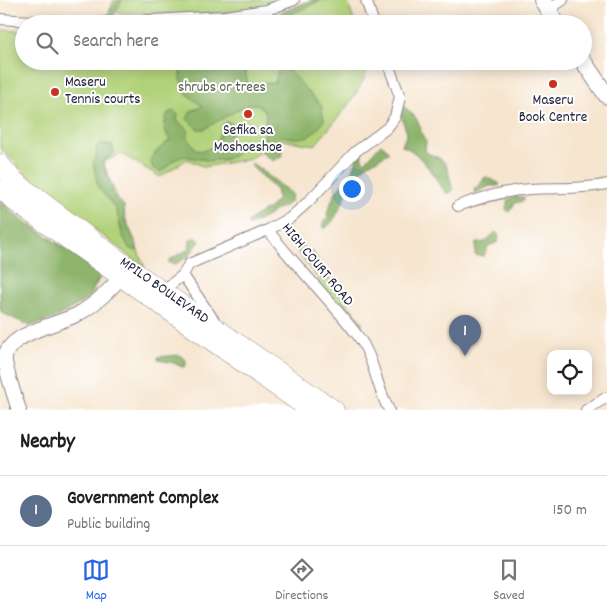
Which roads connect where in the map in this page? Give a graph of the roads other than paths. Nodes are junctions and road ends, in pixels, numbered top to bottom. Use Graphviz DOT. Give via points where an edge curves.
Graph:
graph roads {
  1 [pos="294,0"];
  2 [pos="366,0"];
  3 [pos="563,0"];
  4 [pos="549,11"];
  5 [pos="231,15"];
  6 [pos="371,15"];
  7 [pos="0,19"];
  8 [pos="15,20"];
  9 [pos="390,70"];
  10 [pos="589,70"];
  11 [pos="607,96"];
  12 [pos="0,164"];
  13 [pos="607,184"];
  14 [pos="0,188"];
  15 [pos="458,206"];
  16 [pos="268,230"];
  17 [pos="125,273"];
  18 [pos="182,275"];
  19 [pos="162,291"];
  20 [pos="218,329"];
  21 [pos="0,344"];
  22 [pos="4,358"];
  23 [pos="607,397"];
  24 [pos="19,410"];
  25 [pos="309,410"];
  26 [pos="335,410"];
  27 [pos="389,410"];
  28 [pos="586,410"];
  1 -- 5 [label="street" via="267,10"];
  2 -- 6 [label="street"];
  3 -- 4 [label="street"];
  7 -- 8 [label="street"];
  9 -- 16 [label="street" via="400,96 396,117 387,128 355,152 290,218"];
  10 -- 11 [label="main road"];
  12 -- 17 [label="highway, MPILO BOULEVARD" via="13,179"];
  13 -- 15 [label="street" via="490,194"];
  14 -- 17 [label="highway, MPILO BOULEVARD" via="14,202"];
  16 -- 18 [label="street, HIGH COURT ROAD" via="188,264"];
  16 -- 27 [label="street, HIGH COURT ROAD" via="359,336"];
  17 -- 19 [label="highway, MPILO BOULEVARD"];
  17 -- 22 [label="main road" via="106,293 78,314 21,337"];
  17 -- 25 [label="highway, MPILO BOULEVARD"];
  18 -- 19 [label="street, HIGH COURT ROAD"];
  18 -- 20 [label="street"];
  19 -- 20 [label="highway, MPILO BOULEVARD"];
  20 -- 26 [label="highway, MPILO BOULEVARD"];
  21 -- 22 [label="street"];
  22 -- 24 [label="main road"];
  23 -- 28 [label="street"];
}
